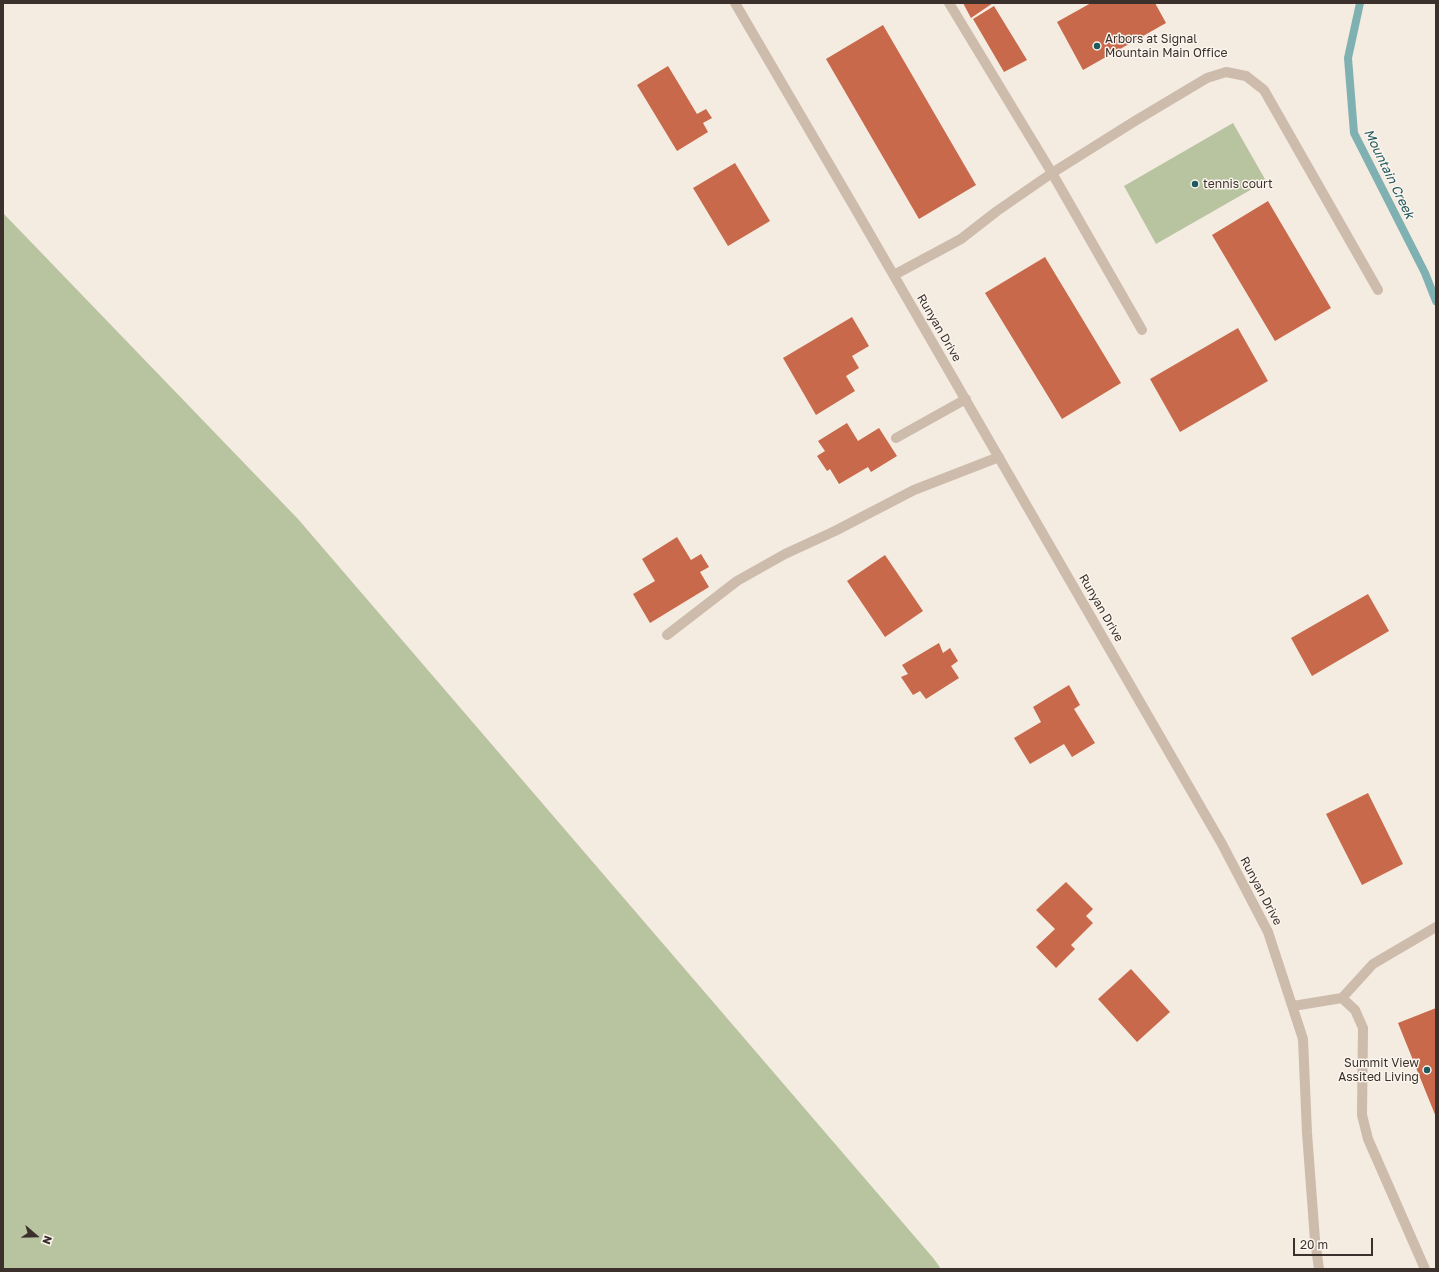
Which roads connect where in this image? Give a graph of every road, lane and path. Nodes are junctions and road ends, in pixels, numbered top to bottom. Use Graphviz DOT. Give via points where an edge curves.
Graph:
graph roads {
  1 [pos="735,3"];
  2 [pos="949,3"];
  3 [pos="1052,173"];
  4 [pos="894,275"];
  5 [pos="1378,290"];
  6 [pos="1142,330"];
  7 [pos="966,399"];
  8 [pos="896,438"];
  9 [pos="999,457"];
  10 [pos="667,635"];
  11 [pos="1436,926"];
  12 [pos="1342,998"];
  13 [pos="1293,1006"];
  14 [pos="1319,1269"];
  15 [pos="1425,1269"];
  1 -- 4 [label="street, Runyan Drive"];
  2 -- 3 [label="street"];
  3 -- 4 [label="street" via="961,239"];
  3 -- 5 [label="street" via="1207,78 1226,72 1246,76 1264,90"];
  3 -- 6 [label="street"];
  4 -- 7 [label="street, Runyan Drive"];
  7 -- 8 [label="street"];
  7 -- 9 [label="street, Runyan Drive"];
  9 -- 10 [label="street" via="914,490 785,554 737,581"];
  9 -- 13 [label="street, Runyan Drive" via="1226,851 1268,932"];
  11 -- 12 [label="street" via="1374,964"];
  12 -- 13 [label="street"];
  12 -- 15 [label="street" via="1355,1010 1363,1028 1362,1115 1368,1139"];
  13 -- 14 [label="street, Runyan Drive" via="1303,1039 1314,1240"];
}
